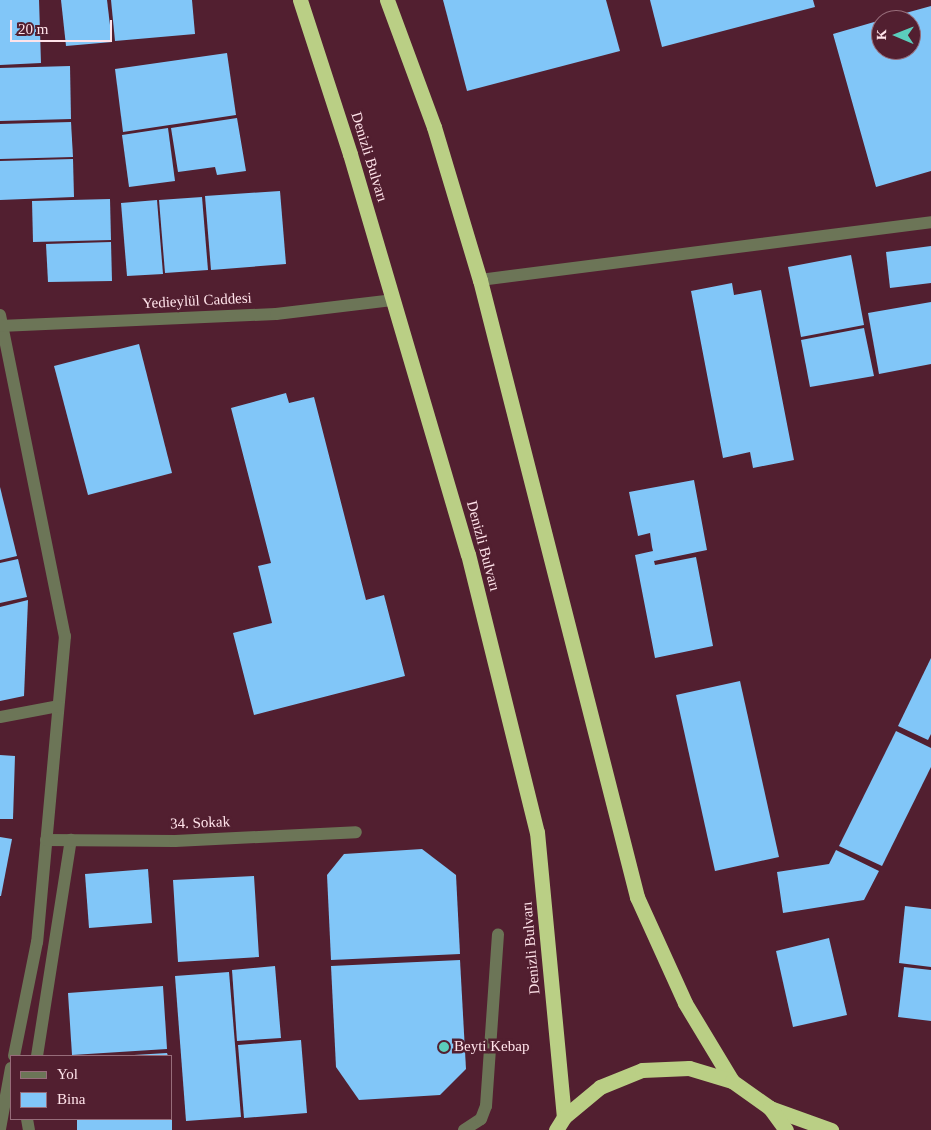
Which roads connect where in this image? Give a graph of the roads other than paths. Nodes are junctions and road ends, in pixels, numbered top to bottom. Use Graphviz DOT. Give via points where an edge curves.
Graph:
graph roads {
  1 [pos="300,0"];
  2 [pos="387,0"];
  3 [pos="931,222"];
  4 [pos="480,280"];
  5 [pos="394,300"];
  6 [pos="1,322"];
  7 [pos="58,706"];
  8 [pos="0,717"];
  9 [pos="356,832"];
  10 [pos="46,840"];
  11 [pos="71,840"];
  12 [pos="498,934"];
  13 [pos="14,1055"];
  14 [pos="37,1055"];
  15 [pos="10,1072"];
  16 [pos="732,1081"];
  17 [pos="770,1108"];
  18 [pos="1,1110"];
  19 [pos="564,1117"];
  20 [pos="0,1129"];
  21 [pos="464,1130"];
  22 [pos="556,1130"];
  23 [pos="786,1130"];
  24 [pos="831,1130"];
  1 -- 5 [label="highway, Denizli Bulvarı"];
  2 -- 4 [label="highway" via="434,127"];
  3 -- 4 [label="street"];
  4 -- 16 [label="highway" via="637,896 685,1003"];
  5 -- 6 [label="street, Yedieylül Caddesi" via="276,314"];
  5 -- 19 [label="highway, Denizli Bulvarı" via="468,554 537,832"];
  6 -- 7 [label="street" via="65,636"];
  7 -- 8 [label="street"];
  7 -- 10 [label="street"];
  9 -- 11 [label="street, 34. Sokak" via="175,841"];
  10 -- 11 [label="street, 34. Sokak"];
  10 -- 13 [label="street" via="36,942"];
  11 -- 14 [label="street"];
  12 -- 21 [label="street" via="486,1106 481,1119"];
  15 -- 18 [label="street"];
  16 -- 17 [label="highway"];
  16 -- 19 [label="highway" via="688,1068 642,1070 600,1087"];
  17 -- 23 [label="highway"];
  17 -- 24 [label="highway"];
  18 -- 20 [label="street"];
  19 -- 22 [label="highway"];
}
